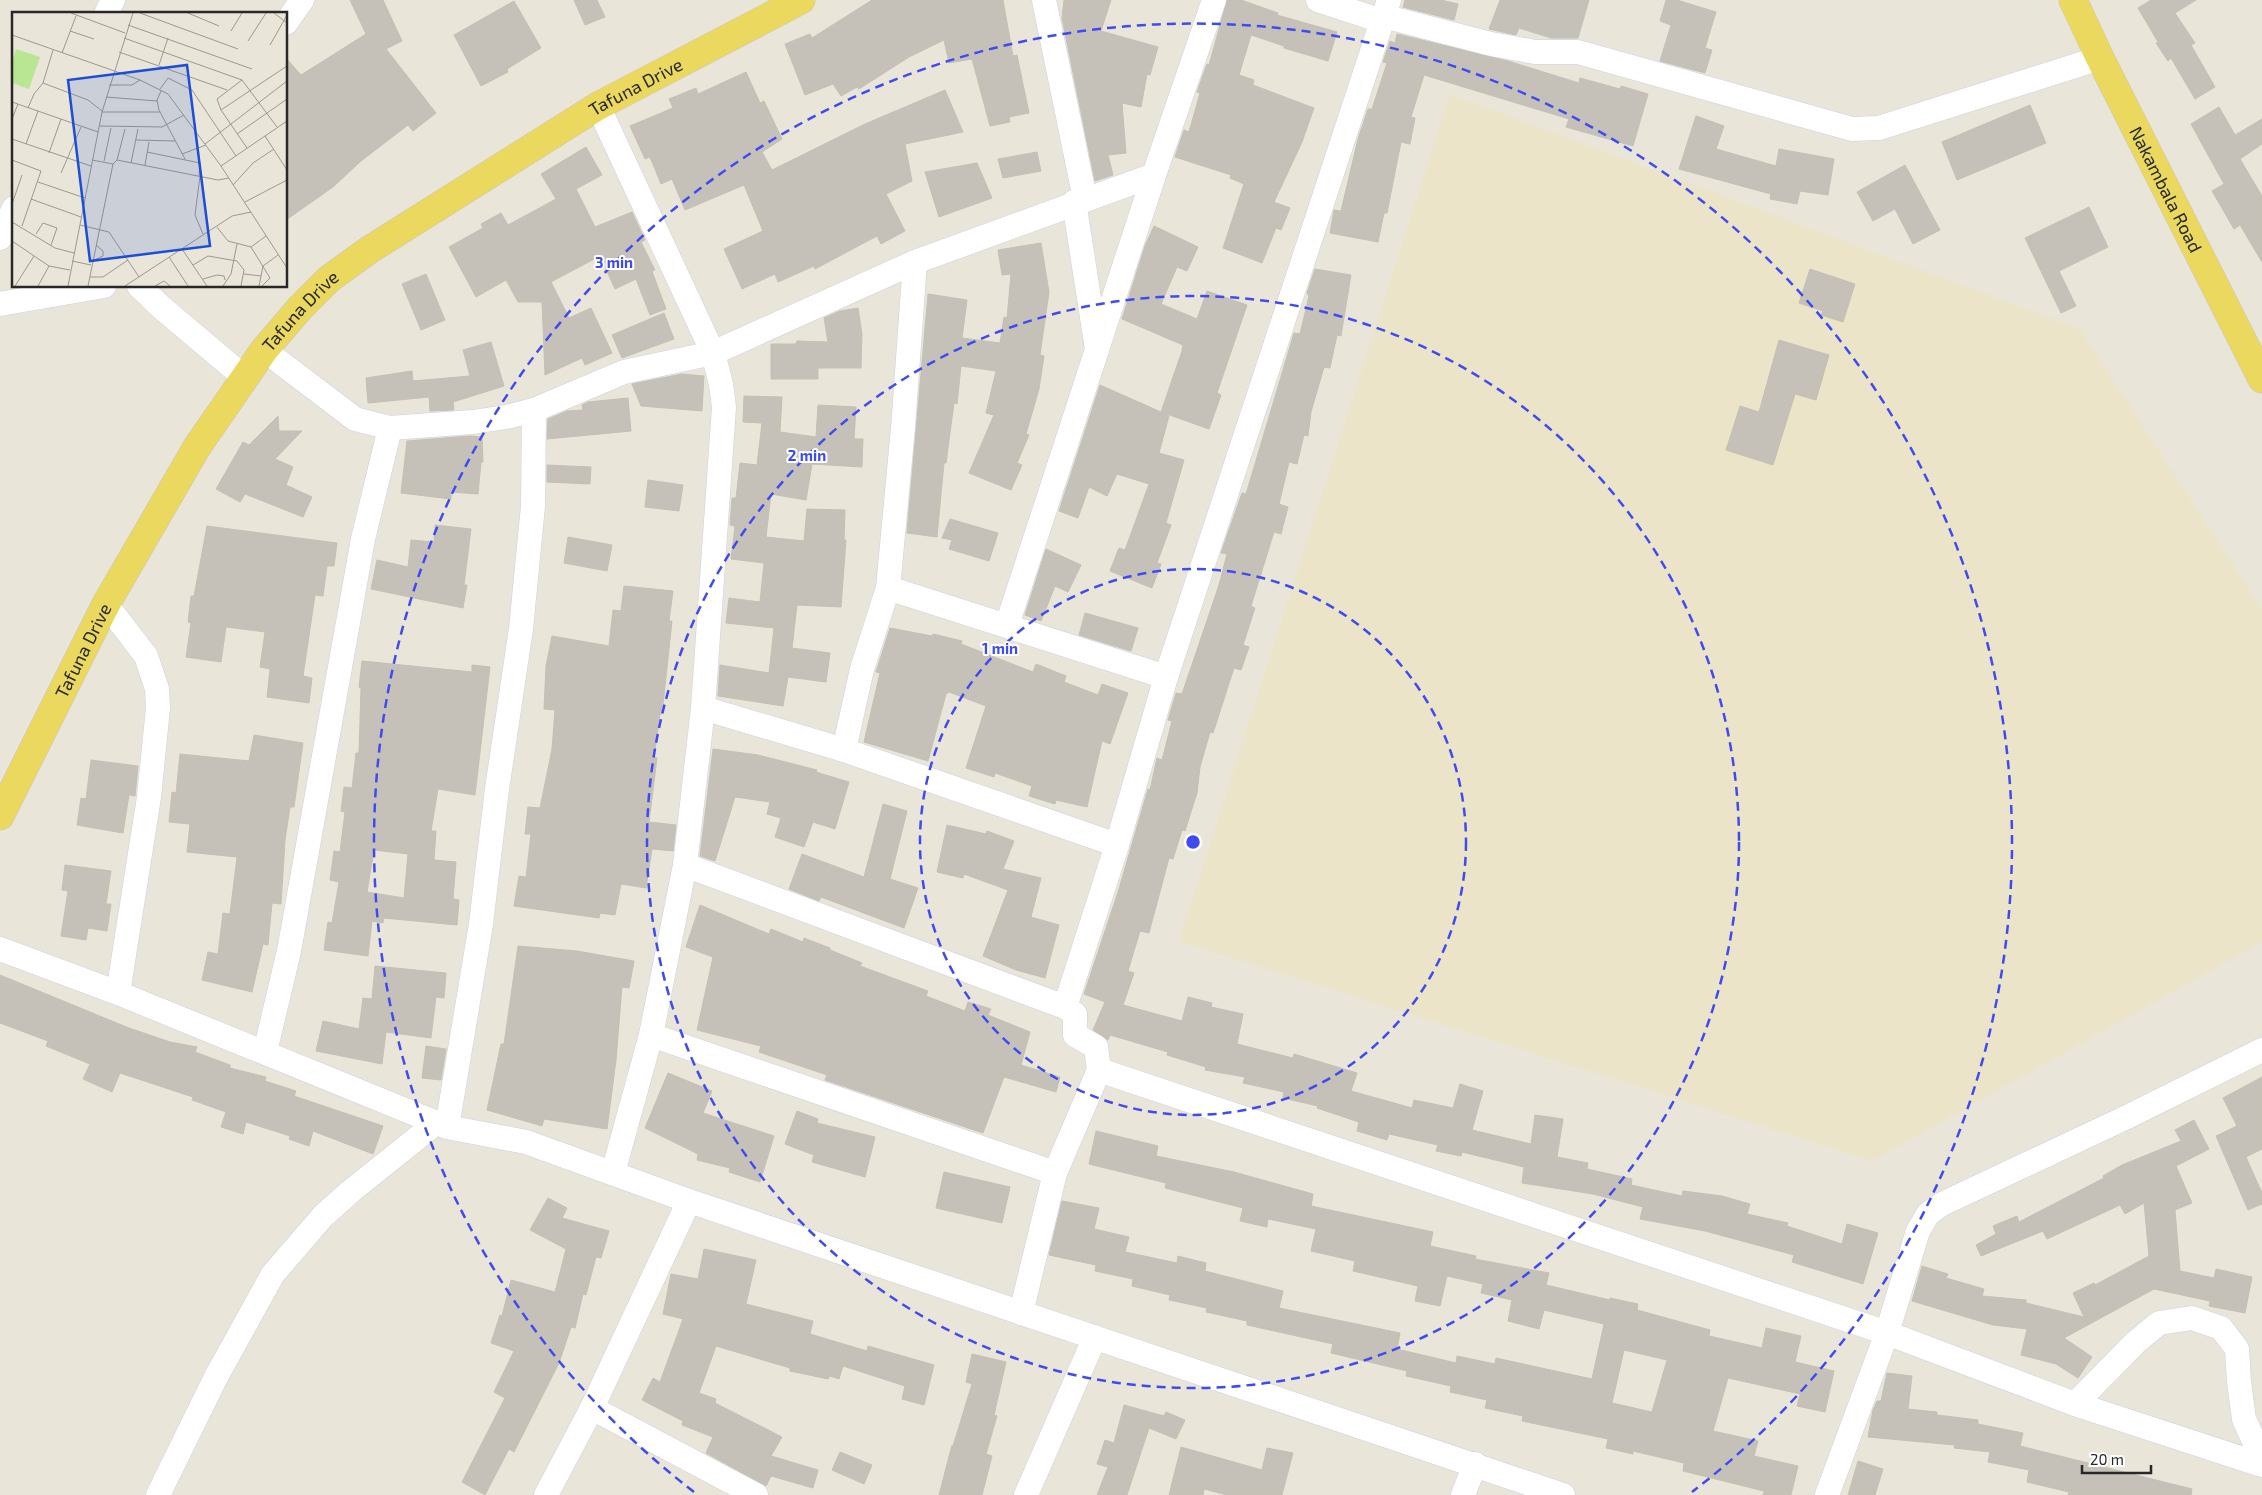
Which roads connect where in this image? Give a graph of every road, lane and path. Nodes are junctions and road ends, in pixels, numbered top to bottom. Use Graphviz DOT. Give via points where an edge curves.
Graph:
graph roads {
  1 [pos="113,0"];
  2 [pos="302,0"];
  3 [pos="801,0"];
  4 [pos="1044,0"];
  5 [pos="1214,0"];
  6 [pos="1318,0"];
  7 [pos="2073,0"];
  8 [pos="107,12"];
  9 [pos="1385,12"];
  10 [pos="288,20"];
  11 [pos="2100,58"];
  12 [pos="598,106"];
  13 [pos="1154,175"];
  14 [pos="1079,201"];
  15 [pos="12,212"];
  16 [pos="0,238"];
  17 [pos="915,262"];
  18 [pos="92,288"];
  19 [pos="141,288"];
  20 [pos="0,304"];
  21 [pos="2255,345"];
  22 [pos="264,350"];
  23 [pos="713,353"];
  24 [pos="1098,353"];
  25 [pos="245,378"];
  26 [pos="2262,379"];
  27 [pos="534,410"];
  28 [pos="390,428"];
  29 [pos="888,588"];
  30 [pos="106,604"];
  31 [pos="1007,626"];
  32 [pos="1166,677"];
  33 [pos="703,708"];
  34 [pos="844,750"];
  35 [pos="0,816"];
  36 [pos="1117,845"];
  37 [pos="685,865"];
  38 [pos="0,949"];
  39 [pos="118,993"];
  40 [pos="1065,1007"];
  41 [pos="652,1035"];
  42 [pos="2262,1050"];
  43 [pos="265,1052"];
  44 [pos="1099,1070"];
  45 [pos="442,1125"];
  46 [pos="613,1173"];
  47 [pos="1055,1173"];
  48 [pos="689,1201"];
  49 [pos="1021,1313"];
  50 [pos="1887,1333"];
  51 [pos="1095,1336"];
  52 [pos="2075,1404"];
  53 [pos="592,1408"];
  54 [pos="2262,1459"];
  55 [pos="1475,1464"];
  56 [pos="2262,1465"];
  57 [pos="158,1495"];
  58 [pos="546,1495"];
  59 [pos="756,1495"];
  60 [pos="1026,1495"];
  61 [pos="1463,1495"];
  62 [pos="1563,1495"];
  63 [pos="1827,1495"];
  1 -- 8 [label="street"];
  2 -- 10 [label="street"];
  3 -- 12 [label="main road, Tafuna Drive"];
  4 -- 14 [label="street"];
  5 -- 13 [label="street"];
  6 -- 9 [label="street"];
  7 -- 11 [label="main road, Nakambala Road"];
  9 -- 11 [label="street" via="1491,44 1535,52 1578,52 1852,129 1879,128"];
  9 -- 32 [label="street"];
  11 -- 21 [label="main road, Nakambala Road"];
  12 -- 22 [label="main road, Tafuna Drive" via="369,250 311,296"];
  12 -- 23 [label="street"];
  13 -- 14 [label="street"];
  13 -- 24 [label="street"];
  14 -- 17 [label="street"];
  14 -- 24 [label="street"];
  15 -- 16 [label="street"];
  17 -- 23 [label="street"];
  17 -- 29 [label="street"];
  18 -- 20 [label="street"];
  19 -- 25 [label="street"];
  21 -- 26 [label="main road, Nakambala Road"];
  22 -- 25 [label="main road, Tafuna Drive"];
  22 -- 28 [label="street" via="355,419"];
  23 -- 27 [label="street" via="624,372"];
  23 -- 33 [label="street" via="724,408"];
  24 -- 31 [label="street"];
  25 -- 30 [label="main road, Tafuna Drive" via="196,447"];
  27 -- 28 [label="street" via="474,422"];
  27 -- 45 [label="street" via="534,506 521,629 481,924"];
  28 -- 43 [label="street" via="363,539 291,942"];
  29 -- 31 [label="street"];
  29 -- 34 [label="street" via="862,669"];
  30 -- 35 [label="main road, Tafuna Drive"];
  30 -- 39 [label="street" via="146,656 157,690 158,708 149,797"];
  31 -- 32 [label="street"];
  32 -- 36 [label="street"];
  33 -- 34 [label="street"];
  33 -- 37 [label="street"];
  34 -- 36 [label="street"];
  36 -- 40 [label="street"];
  37 -- 40 [label="street"];
  37 -- 41 [label="street"];
  38 -- 39 [label="street"];
  39 -- 43 [label="street"];
  40 -- 44 [label="street" via="1075,1014 1075,1035 1096,1047"];
  41 -- 46 [label="street"];
  41 -- 47 [label="street"];
  42 -- 50 [label="street" via="1942,1204 1928,1214 1918,1231"];
  43 -- 45 [label="street"];
  44 -- 47 [label="street"];
  44 -- 50 [label="street"];
  45 -- 46 [label="street" via="526,1142"];
  45 -- 57 [label="street" via="330,1210 273,1274 216,1378"];
  46 -- 48 [label="street"];
  47 -- 49 [label="street"];
  48 -- 49 [label="street"];
  48 -- 53 [label="street"];
  49 -- 51 [label="street"];
  50 -- 52 [label="street"];
  50 -- 63 [label="street"];
  51 -- 55 [label="street"];
  51 -- 60 [label="street"];
  52 -- 54 [label="street" via="2136,1342 2160,1323 2192,1318 2220,1328 2237,1349 2244,1419"];
  52 -- 56 [label="street"];
  53 -- 58 [label="street"];
  53 -- 59 [label="street"];
  55 -- 61 [label="street"];
  55 -- 62 [label="street"];
}
